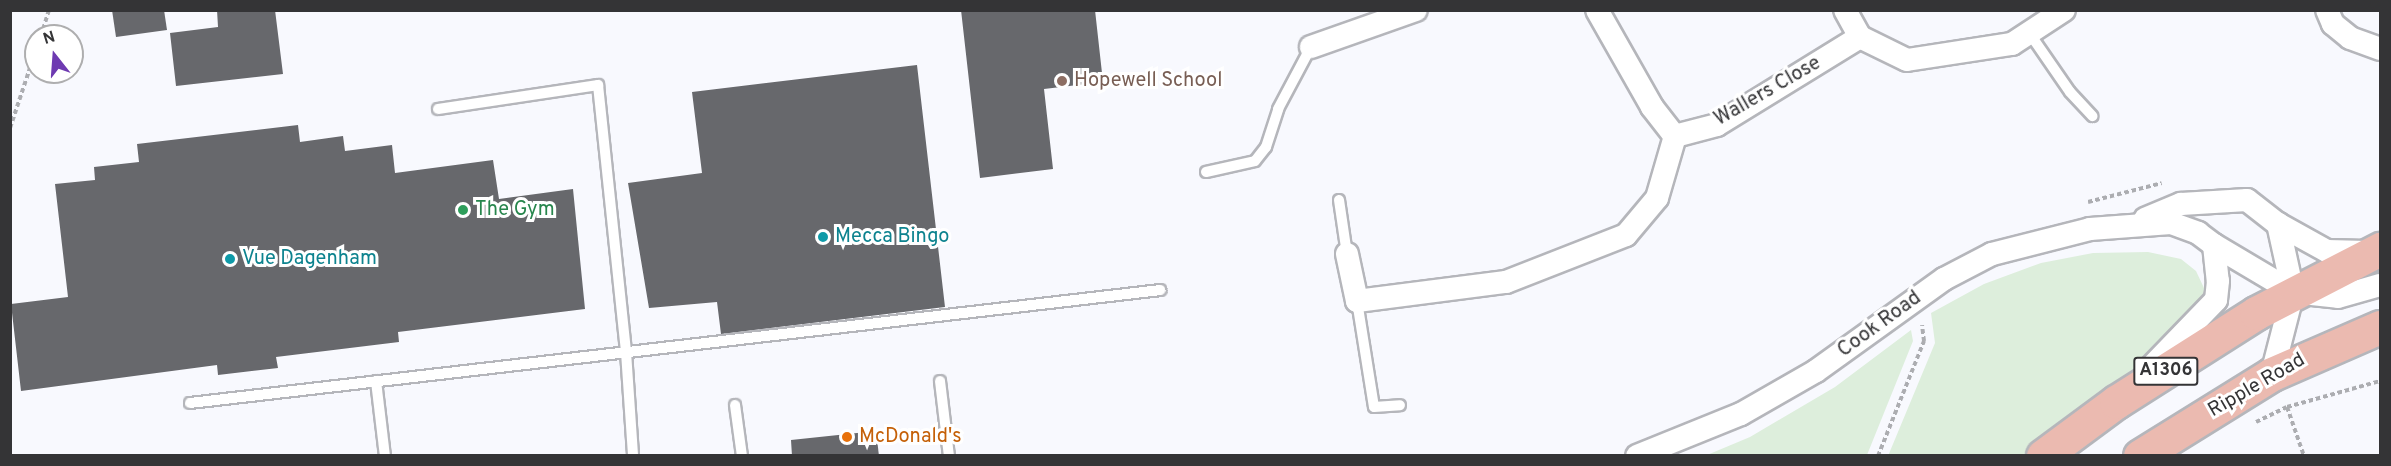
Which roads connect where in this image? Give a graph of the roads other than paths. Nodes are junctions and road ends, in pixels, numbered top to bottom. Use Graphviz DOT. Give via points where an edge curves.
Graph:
graph roads {
  1 [pos="1416,10"];
  2 [pos="1597,10"];
  3 [pos="1845,10"];
  4 [pos="2064,10"];
  5 [pos="2327,10"];
  6 [pos="2030,34"];
  7 [pos="1860,38"];
  8 [pos="1311,47"];
  9 [pos="2380,49"];
  10 [pos="438,109"];
  11 [pos="2092,116"];
  12 [pos="1675,135"];
  13 [pos="1206,172"];
  14 [pos="1339,200"];
  15 [pos="2133,224"];
  16 [pos="2278,224"];
  17 [pos="2214,245"];
  18 [pos="2379,250"];
  19 [pos="1347,254"];
  20 [pos="2380,285"];
  21 [pos="1160,290"];
  22 [pos="2293,292"];
  23 [pos="1357,301"];
  24 [pos="2380,327"];
  25 [pos="626,352"];
  26 [pos="2272,374"];
  27 [pos="375,381"];
  28 [pos="940,381"];
  29 [pos="2116,402"];
  30 [pos="190,403"];
  31 [pos="735,405"];
  32 [pos="1400,405"];
  33 [pos="385,456"];
  34 [pos="633,456"];
  35 [pos="742,456"];
  36 [pos="949,456"];
  37 [pos="1637,456"];
  38 [pos="2043,456"];
  39 [pos="2139,456"];
  1 -- 8 [label="street"];
  2 -- 12 [label="street" via="1652,107"];
  3 -- 7 [label="street"];
  4 -- 6 [label="street"];
  5 -- 9 [label="street" via="2333,24 2350,38"];
  6 -- 7 [label="street" via="2012,44 1907,60"];
  6 -- 11 [label="lane" via="2070,92"];
  7 -- 12 [label="street, Wallers Close" via="1717,125"];
  8 -- 13 [label="lane" via="1278,109 1266,147 1255,161"];
  10 -- 25 [label="lane" via="598,85"];
  12 -- 23 [label="street" via="1657,198 1626,235 1506,282"];
  14 -- 19 [label="lane"];
  15 -- 16 [label="street, Cook Road" via="2181,204 2247,200"];
  15 -- 17 [label="street, Cook Road" via="2171,223 2198,232"];
  15 -- 37 [label="street, Cook Road" via="2039,239 1992,254 1944,279 1816,371 1741,414"];
  16 -- 18 [label="street, Cook Road" via="2326,251 2352,254"];
  16 -- 22 [label="street"];
  17 -- 22 [label="street, Cook Road"];
  17 -- 29 [label="street" via="2216,300"];
  18 -- 22 [label="main road, A1306"];
  19 -- 23 [label="street"];
  20 -- 22 [label="street" via="2338,297"];
  21 -- 25 [label="lane"];
  22 -- 26 [label="street"];
  22 -- 29 [label="main road, A1306"];
  23 -- 32 [label="lane" via="1374,407"];
  24 -- 26 [label="main road, Ripple Road / A1306"];
  25 -- 27 [label="lane"];
  25 -- 34 [label="lane"];
  26 -- 39 [label="main road, Ripple Road / A1306"];
  27 -- 30 [label="lane"];
  27 -- 33 [label="lane"];
  28 -- 36 [label="lane"];
  29 -- 38 [label="main road, A1306"];
  31 -- 35 [label="lane"];
}
